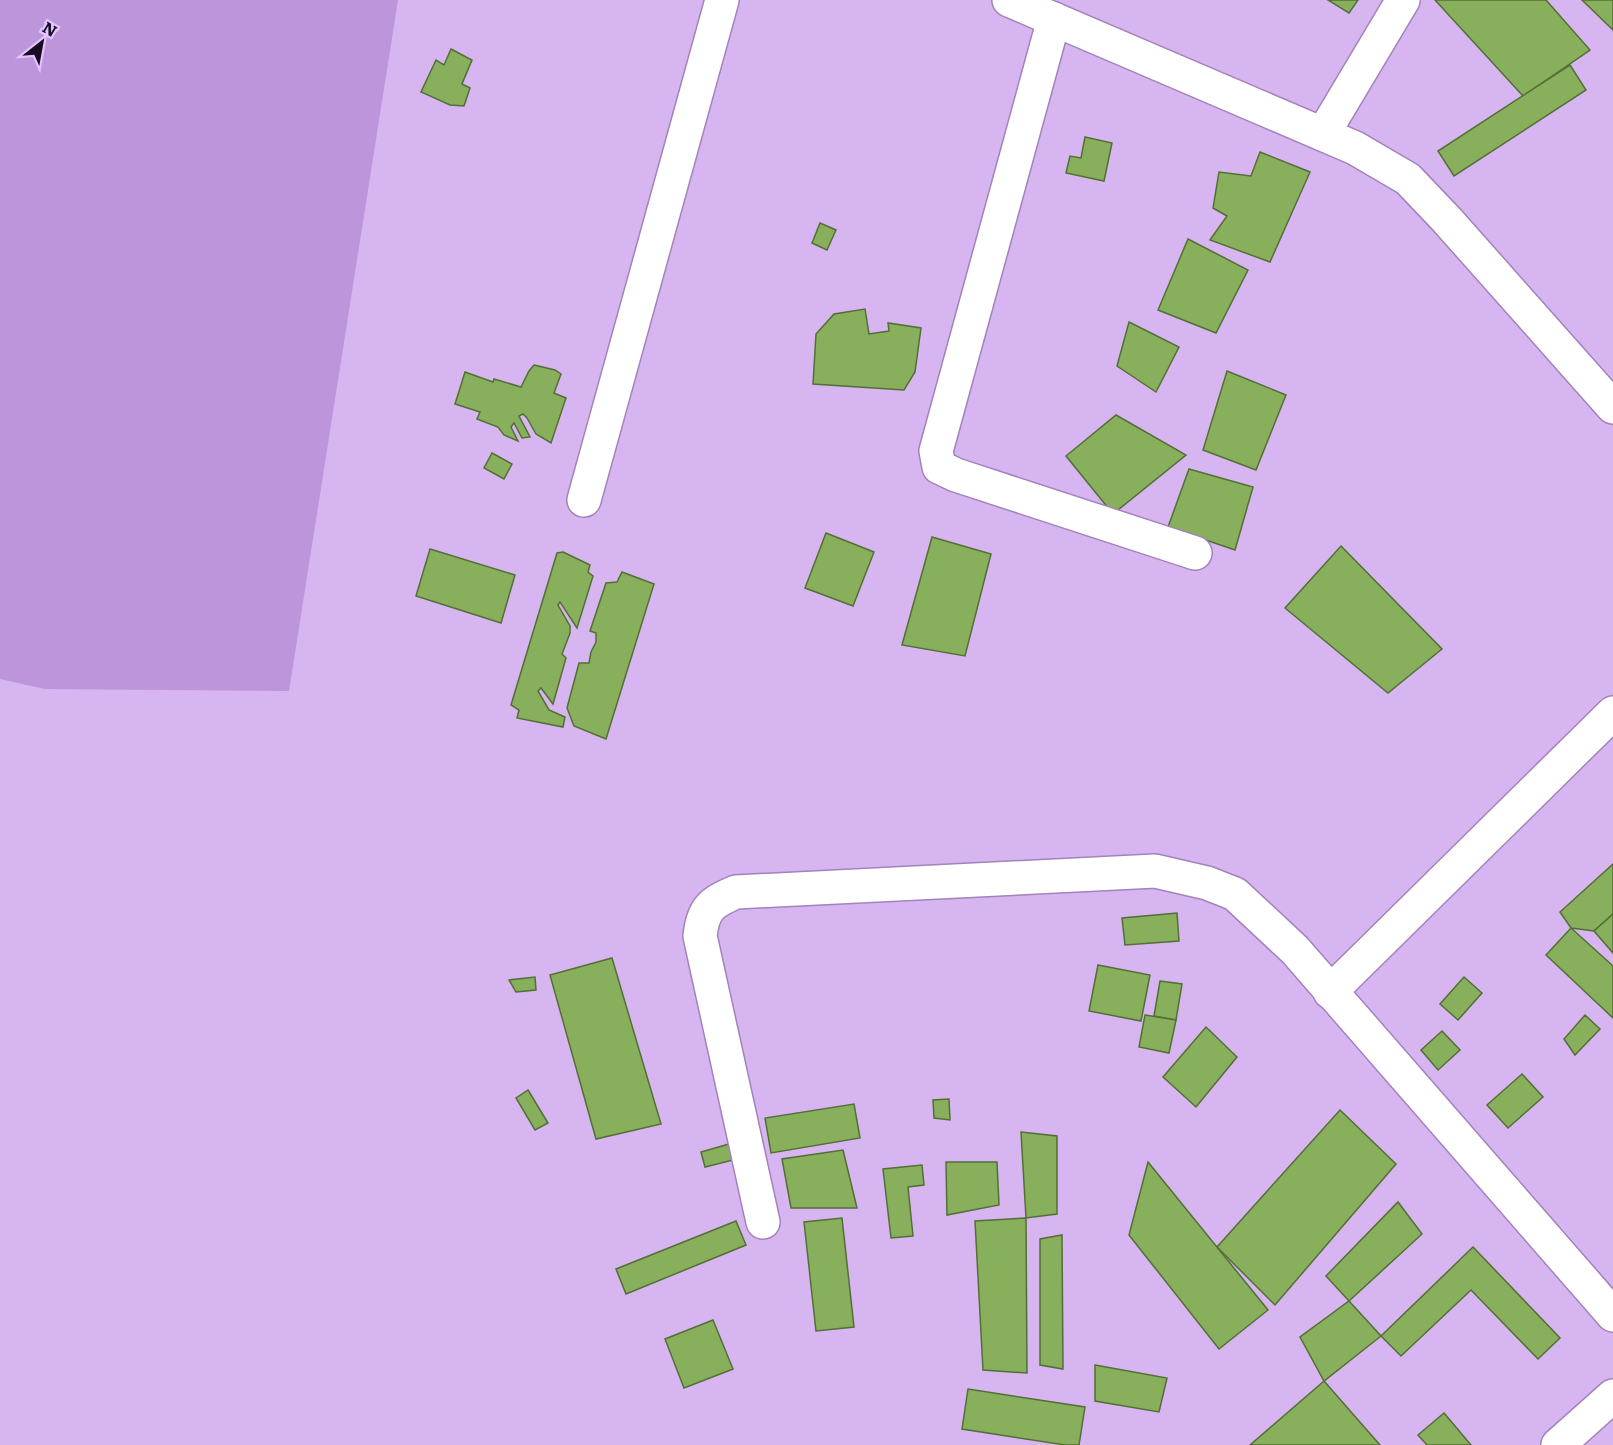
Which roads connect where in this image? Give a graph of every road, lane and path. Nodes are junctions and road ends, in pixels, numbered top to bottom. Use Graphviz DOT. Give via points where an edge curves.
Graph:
graph roads {
  1 [pos="722,0"];
  2 [pos="1009,0"];
  3 [pos="1403,0"];
  4 [pos="1054,19"];
  5 [pos="1323,134"];
  6 [pos="1613,407"];
  7 [pos="584,500"];
  8 [pos="1195,553"];
  9 [pos="1613,713"];
  10 [pos="1330,992"];
  11 [pos="763,1222"];
  12 [pos="1613,1315"];
  13 [pos="1613,1396"];
  14 [pos="1558,1445"];
  1 -- 7 [label="street"];
  2 -- 4 [label="street"];
  3 -- 5 [label="street"];
  4 -- 5 [label="street"];
  4 -- 8 [label="street" via="936,452 939,467"];
  5 -- 6 [label="street" via="1408,180"];
  9 -- 10 [label="street"];
  10 -- 11 [label="street" via="1295,950 1235,894 1155,871 736,892 715,901 702,918 700,936"];
  10 -- 12 [label="street"];
  13 -- 14 [label="street"];
}
